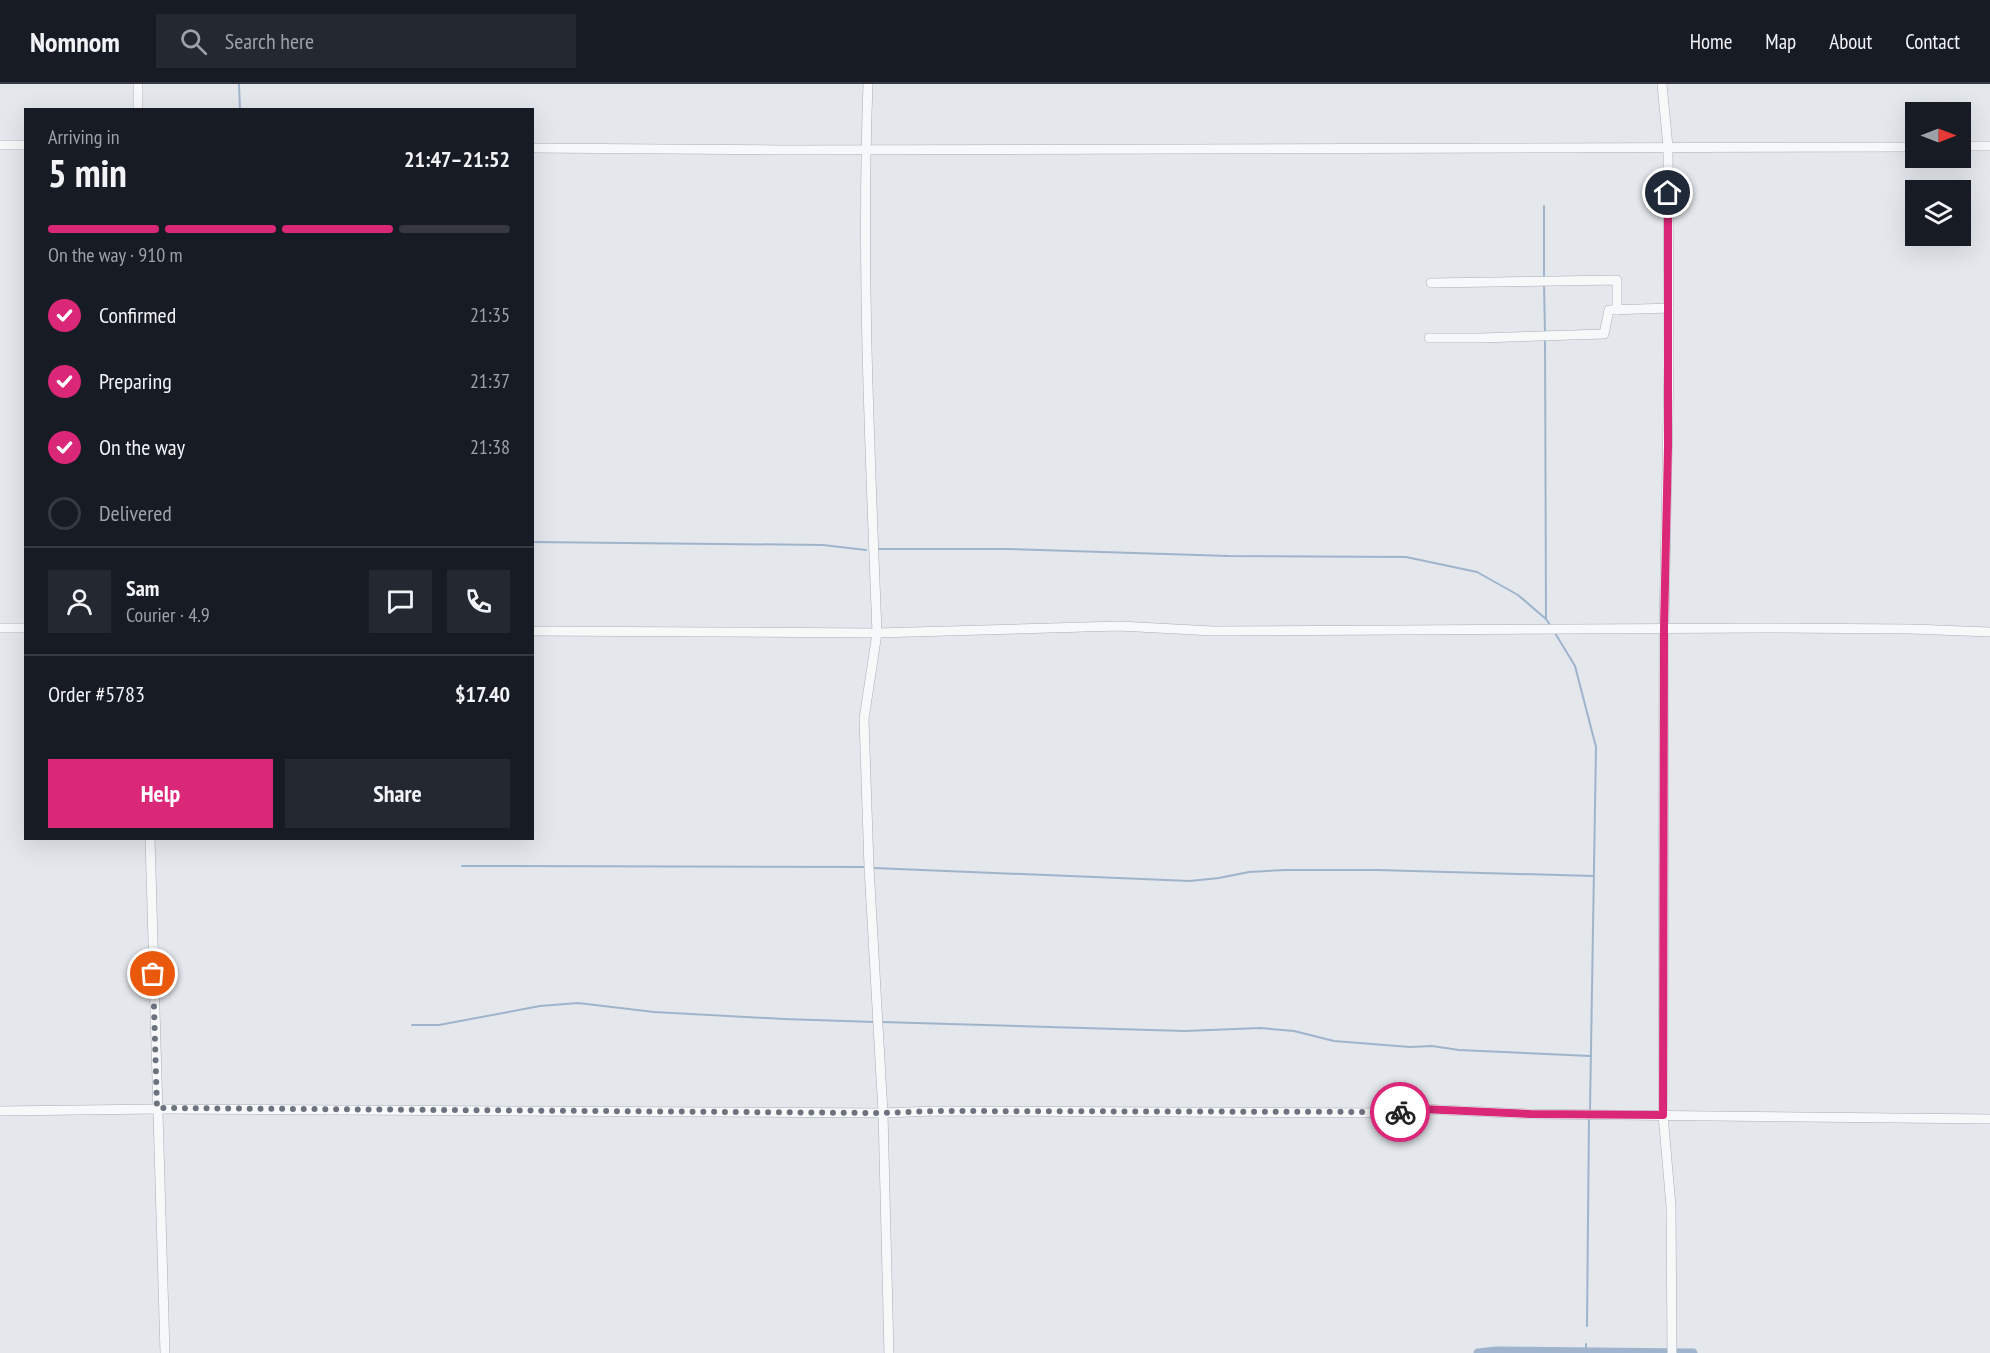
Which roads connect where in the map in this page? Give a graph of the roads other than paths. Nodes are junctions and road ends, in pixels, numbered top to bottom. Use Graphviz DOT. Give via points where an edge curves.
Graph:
graph roads {
  1 [pos="138,84"];
  2 [pos="868,84"];
  3 [pos="1662,84"];
  4 [pos="138,108"];
  5 [pos="0,145"];
  6 [pos="24,145"];
  7 [pos="1971,146"];
  8 [pos="1990,146"];
  9 [pos="1668,147"];
  10 [pos="1905,147"];
  11 [pos="534,148"];
  12 [pos="866,150"];
  13 [pos="1431,283"];
  14 [pos="1669,308"];
  15 [pos="1617,310"];
  16 [pos="1429,338"];
  17 [pos="0,628"];
  18 [pos="24,628"];
  19 [pos="1664,628"];
  20 [pos="534,631"];
  21 [pos="1990,632"];
  22 [pos="877,633"];
  23 [pos="150,840"];
  24 [pos="157,1108"];
  25 [pos="0,1111"];
  26 [pos="883,1113"];
  27 [pos="1663,1115"];
  28 [pos="1990,1119"];
  29 [pos="165,1353"];
  30 [pos="889,1353"];
  31 [pos="1672,1353"];
  1 -- 4 [label="street"];
  2 -- 12 [label="street"];
  3 -- 9 [label="street"];
  5 -- 6 [label="street"];
  7 -- 8 [label="street"];
  9 -- 10 [label="street"];
  9 -- 12 [label="street"];
  9 -- 14 [label="street"];
  11 -- 12 [label="street"];
  12 -- 22 [label="street" via="866,348"];
  13 -- 15 [label="street" via="1617,280"];
  14 -- 15 [label="street"];
  14 -- 19 [label="street"];
  15 -- 16 [label="street" via="1609,310 1604,334"];
  17 -- 18 [label="street"];
  19 -- 21 [label="street"];
  19 -- 22 [label="street" via="1213,631 1119,626"];
  19 -- 27 [label="street"];
  20 -- 22 [label="street"];
  22 -- 26 [label="street" via="864,719"];
  23 -- 24 [label="street"];
  24 -- 25 [label="street"];
  24 -- 26 [label="street"];
  24 -- 29 [label="street"];
  26 -- 27 [label="street" via="1393,1113 1432,1109"];
  26 -- 30 [label="street"];
  27 -- 28 [label="street"];
  27 -- 31 [label="street" via="1671,1206"];
}
